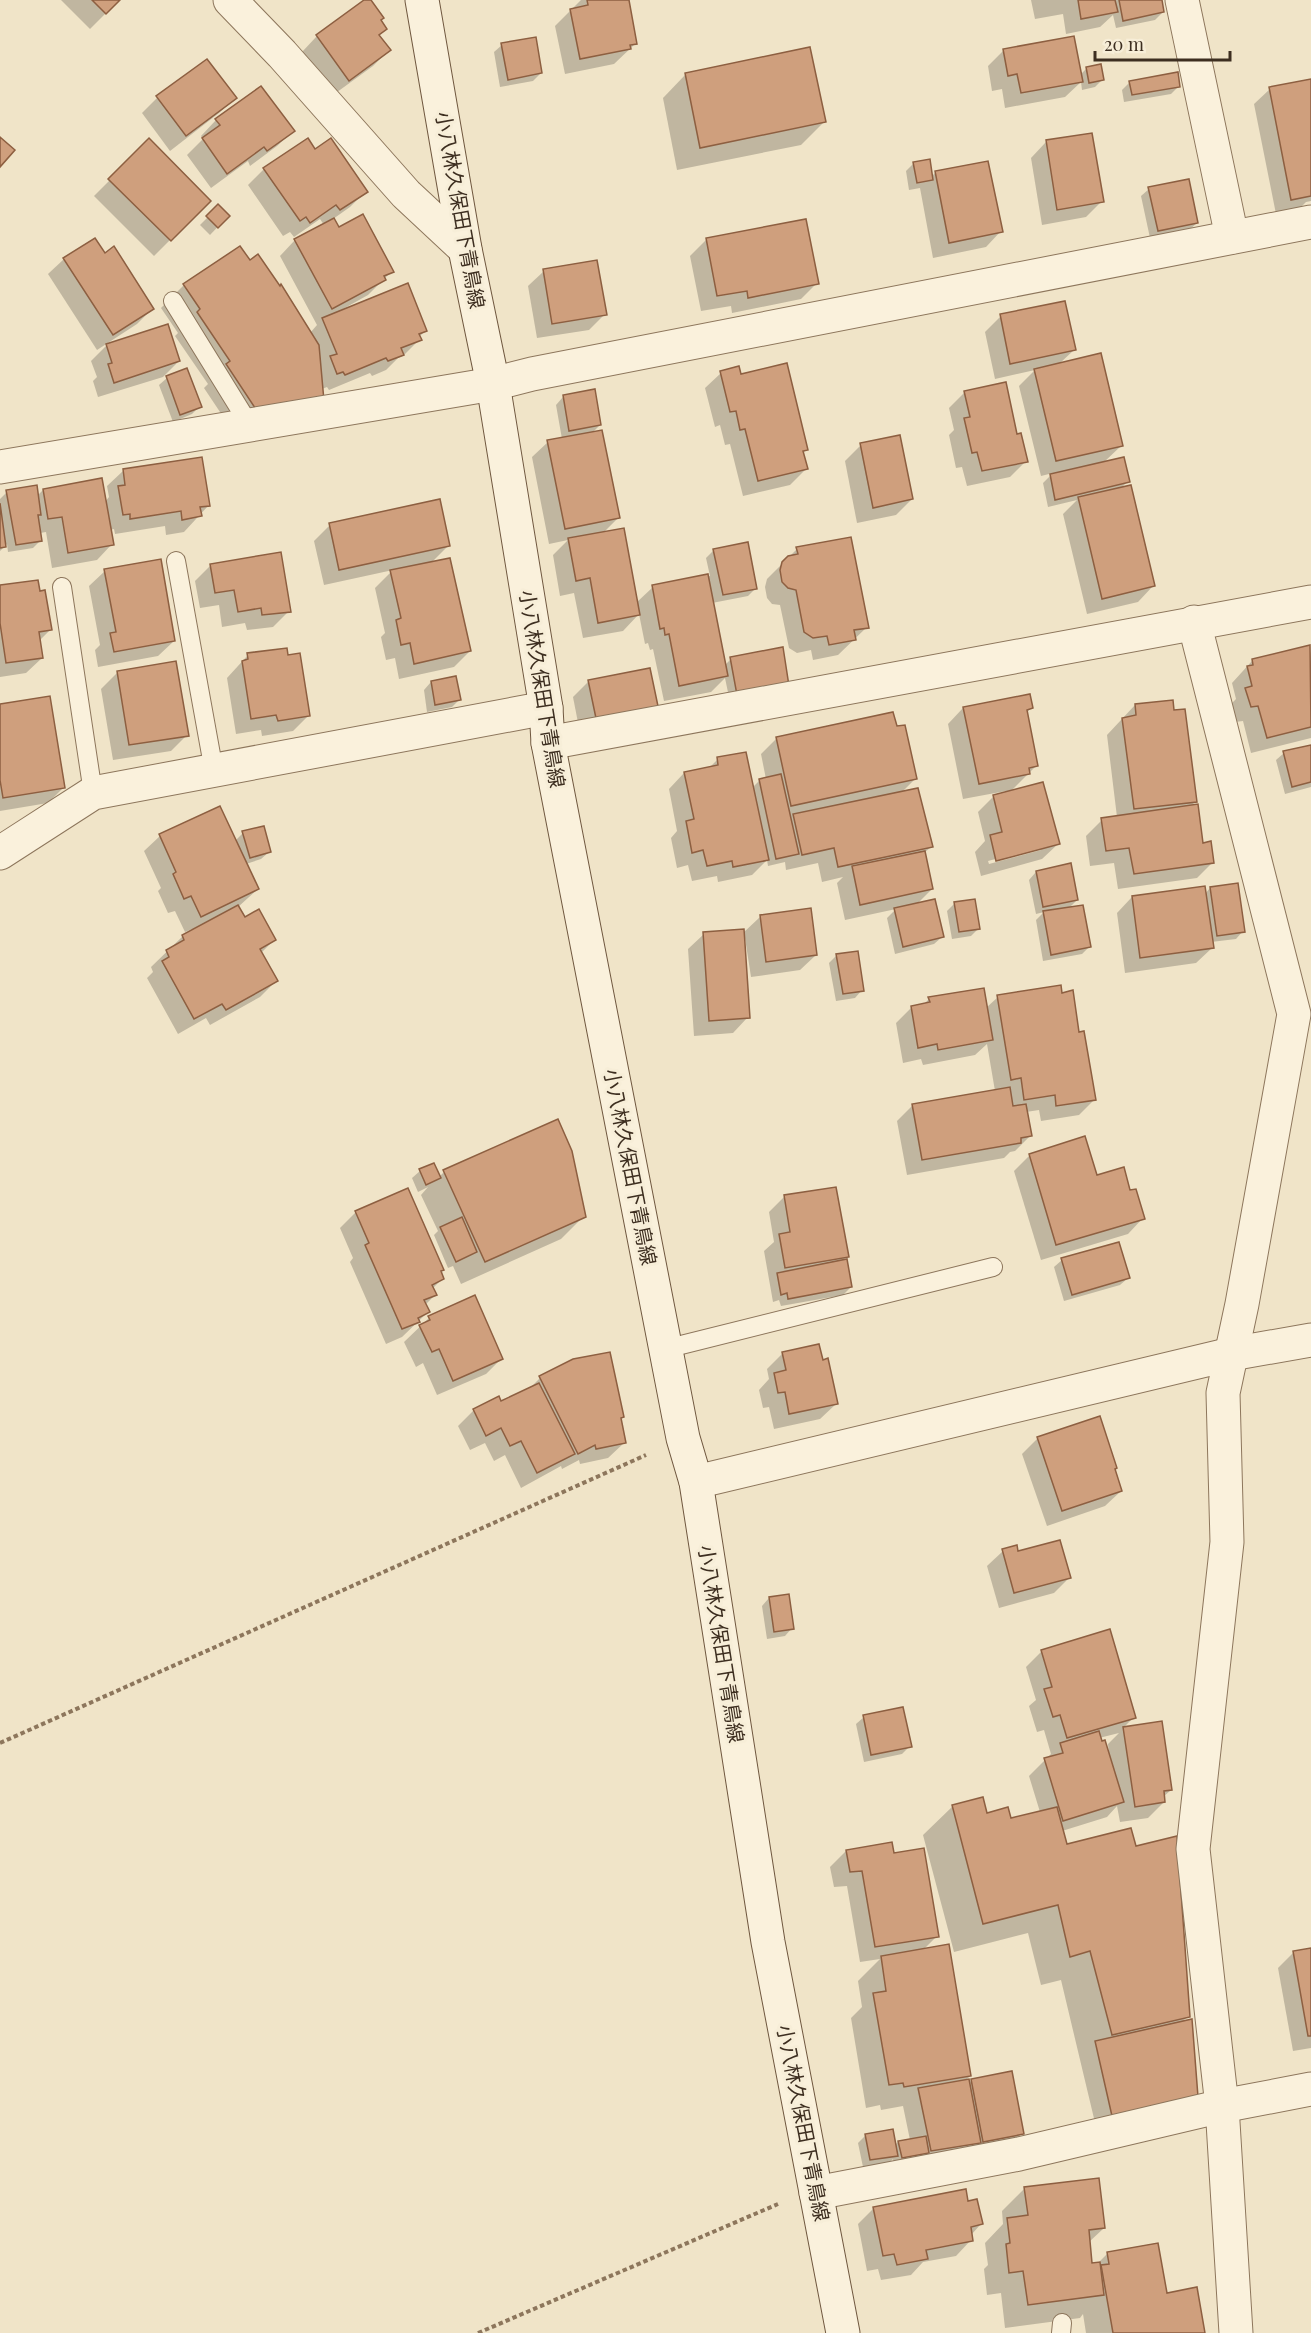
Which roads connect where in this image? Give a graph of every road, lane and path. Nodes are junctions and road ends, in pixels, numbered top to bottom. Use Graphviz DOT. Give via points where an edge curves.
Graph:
graph roads {
  1 [pos="230,0"];
  2 [pos="422,0"];
  3 [pos="1182,0"];
  4 [pos="1311,222"];
  5 [pos="1232,237"];
  6 [pos="465,249"];
  7 [pos="173,301"];
  8 [pos="493,384"];
  9 [pos="249,424"];
  10 [pos="0,467"];
  11 [pos="176,561"];
  12 [pos="62,587"];
  13 [pos="1311,602"];
  14 [pos="1194,622"];
  15 [pos="546,708"];
  16 [pos="548,743"];
  17 [pos="214,771"];
  18 [pos="93,793"];
  19 [pos="0,853"];
  20 [pos="993,1267"];
  21 [pos="1311,1340"];
  22 [pos="665,1349"];
  23 [pos="1230,1354"];
  24 [pos="682,1438"];
  25 [pos="696,1482"];
  26 [pos="0,1743"];
  27 [pos="1311,2088"];
  28 [pos="1222,2106"];
  29 [pos="816,2193"];
  30 [pos="478,2333"];
  31 [pos="843,2333"];
  32 [pos="1236,2333"];
  1 -- 6 [label="street" via="406,194"];
  2 -- 6 [label="street, 小八林久保田下青鳥線"];
  3 -- 5 [label="street"];
  4 -- 5 [label="street"];
  5 -- 8 [label="street"];
  6 -- 8 [label="street, 小八林久保田下青鳥線"];
  7 -- 9 [label="lane"];
  8 -- 9 [label="street"];
  8 -- 15 [label="street, 小八林久保田下青鳥線"];
  9 -- 10 [label="street"];
  11 -- 17 [label="lane"];
  12 -- 18 [label="lane"];
  13 -- 14 [label="street"];
  14 -- 16 [label="street"];
  14 -- 23 [label="street" via="1294,1014"];
  15 -- 16 [label="street, 小八林久保田下青鳥線"];
  15 -- 17 [label="street"];
  16 -- 22 [label="street, 小八林久保田下青鳥線"];
  17 -- 18 [label="street"];
  18 -- 19 [label="street"];
  20 -- 22 [label="lane"];
  21 -- 23 [label="street"];
  22 -- 24 [label="street, 小八林久保田下青鳥線"];
  23 -- 25 [label="street"];
  23 -- 28 [label="street" via="1223,1394 1227,1542 1193,1849"];
  24 -- 25 [label="street, 小八林久保田下青鳥線"];
  24 -- 26 [label="path"];
  25 -- 29 [label="street, 小八林久保田下青鳥線" via="768,1942"];
  27 -- 28 [label="street"];
  28 -- 29 [label="street" via="1019,2154"];
  28 -- 32 [label="street"];
  29 -- 30 [label="path" via="789,2200"];
  29 -- 31 [label="street, 小八林久保田下青鳥線"];
}
